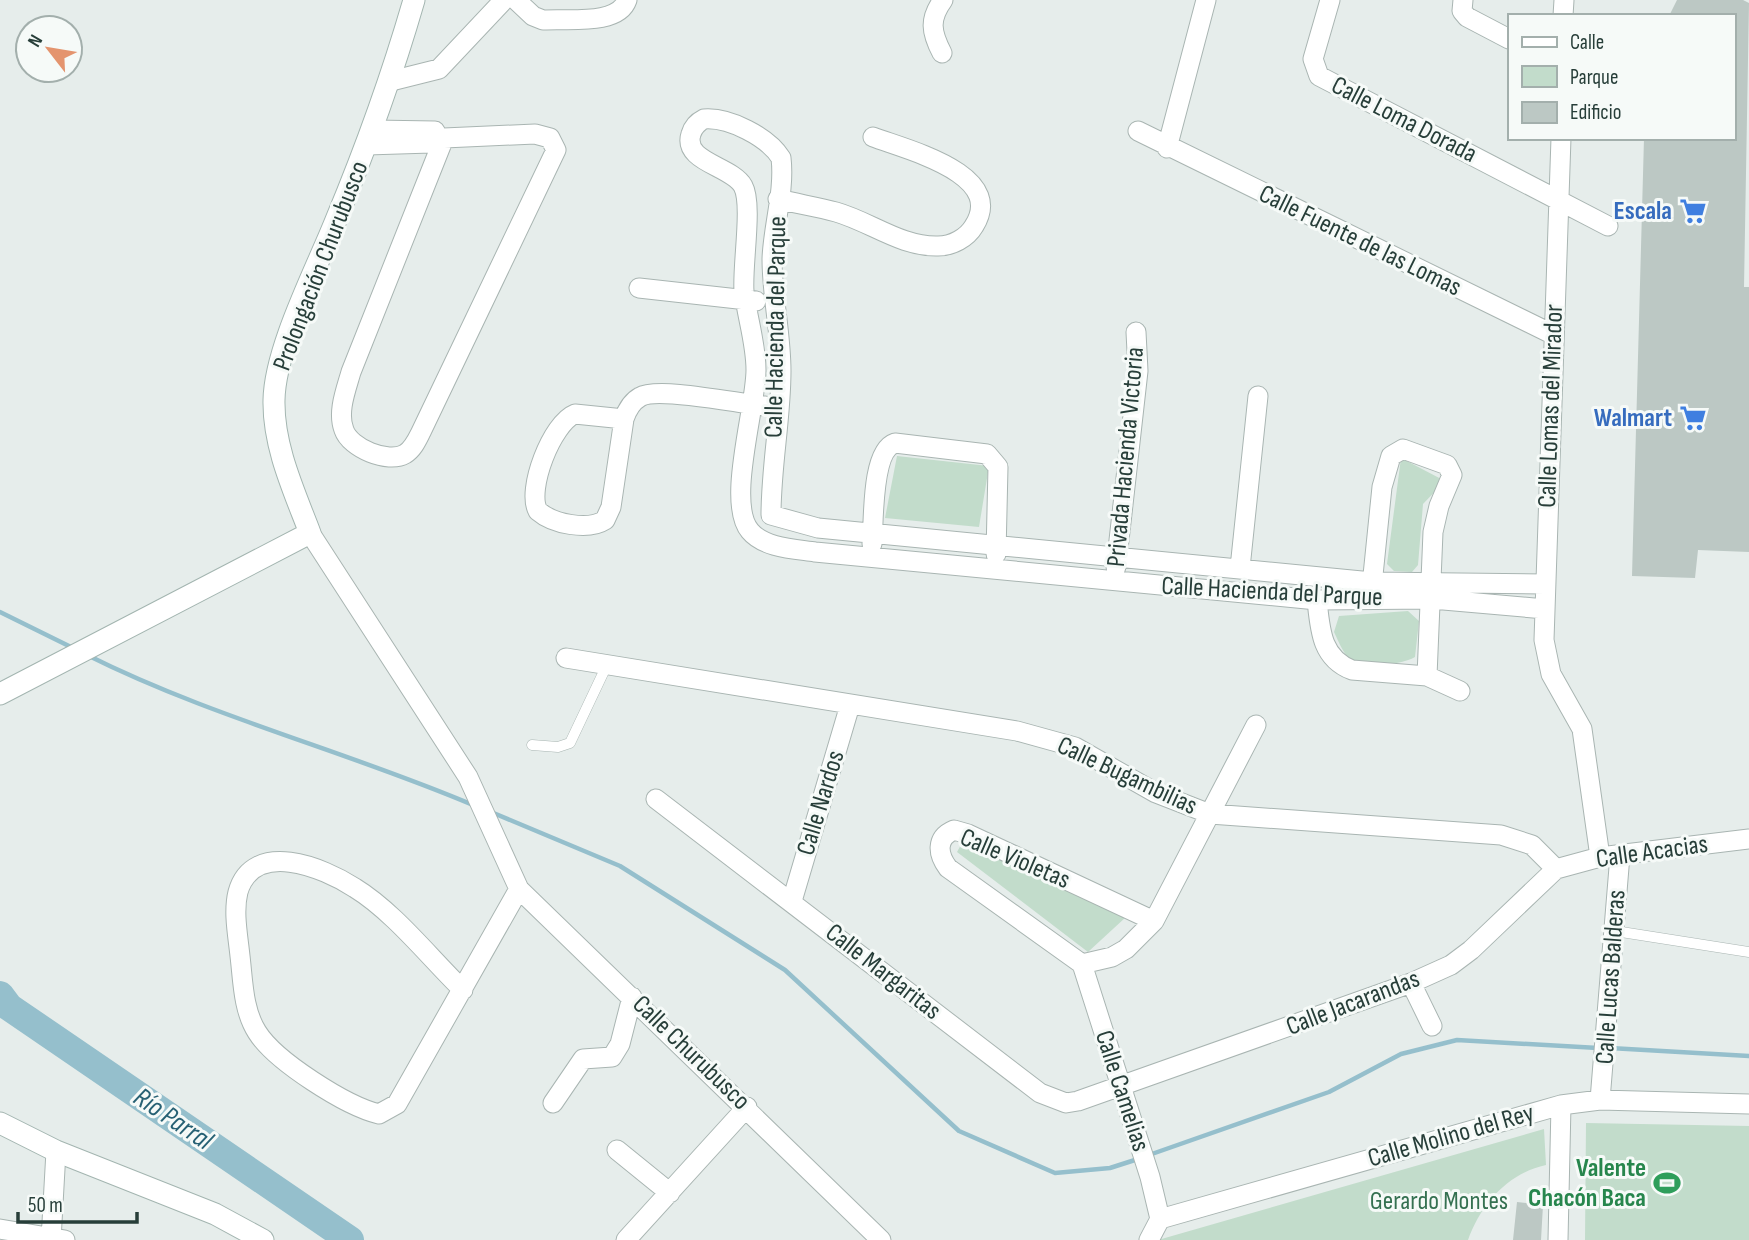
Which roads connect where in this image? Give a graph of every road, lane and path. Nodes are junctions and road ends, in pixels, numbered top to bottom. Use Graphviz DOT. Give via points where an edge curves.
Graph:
graph roads {
  1 [pos="414,0"];
  2 [pos="504,0"];
  3 [pos="516,0"];
  4 [pos="627,0"];
  5 [pos="943,0"];
  6 [pos="1206,0"];
  7 [pos="1463,0"];
  8 [pos="1324,2"];
  9 [pos="1508,38"];
  10 [pos="942,53"];
  11 [pos="391,81"];
  12 [pos="1138,131"];
  13 [pos="370,137"];
  14 [pos="873,137"];
  15 [pos="444,138"];
  16 [pos="1561,140"];
  17 [pos="1167,148"];
  18 [pos="779,199"];
  19 [pos="1560,201"];
  20 [pos="1608,226"];
  21 [pos="639,288"];
  22 [pos="746,301"];
  23 [pos="773,301"];
  24 [pos="1136,332"];
  25 [pos="1552,334"];
  26 [pos="1258,396"];
  27 [pos="753,405"];
  28 [pos="780,408"];
  29 [pos="624,419"];
  30 [pos="771,515"];
  31 [pos="873,532"];
  32 [pos="310,533"];
  33 [pos="743,538"];
  34 [pos="996,544"];
  35 [pos="1117,556"];
  36 [pos="870,559"];
  37 [pos="1240,568"];
  38 [pos="995,569"];
  39 [pos="1115,582"];
  40 [pos="1545,583"];
  41 [pos="1432,590"];
  42 [pos="1371,591"];
  43 [pos="1317,600"];
  44 [pos="1545,609"];
  45 [pos="566,658"];
  46 [pos="606,667"];
  47 [pos="1550,674"];
  48 [pos="1427,676"];
  49 [pos="1460,691"];
  50 [pos="0,694"];
  51 [pos="850,705"];
  52 [pos="1256,726"];
  53 [pos="532,745"];
  54 [pos="656,799"];
  55 [pos="1210,814"];
  56 [pos="1749,839"];
  57 [pos="1620,855"];
  58 [pos="1600,857"];
  59 [pos="510,862"];
  60 [pos="1556,869"];
  61 [pos="519,889"];
  62 [pos="792,901"];
  63 [pos="1154,921"];
  64 [pos="1615,931"];
  65 [pos="1749,952"];
  66 [pos="1082,964"];
  67 [pos="1411,983"];
  68 [pos="463,990"];
  69 [pos="632,997"];
  70 [pos="1432,1026"];
  71 [pos="1122,1088"];
  72 [pos="1600,1100"];
  73 [pos="553,1103"];
  74 [pos="1749,1104"];
  75 [pos="1561,1105"];
  76 [pos="747,1107"];
  77 [pos="0,1123"];
  78 [pos="617,1150"];
  79 [pos="56,1151"];
  80 [pos="670,1193"];
  81 [pos="1160,1219"];
  82 [pos="0,1229"];
  83 [pos="56,1239"];
  84 [pos="263,1240"];
  85 [pos="626,1240"];
  86 [pos="881,1240"];
  87 [pos="1149,1240"];
  88 [pos="1558,1240"];
  1 -- 11 [label="main road, Prolongación Churubusco"];
  2 -- 11 [label="street" via="439,69"];
  3 -- 4 [label="street" via="543,20 615,16"];
  5 -- 10 [label="street" via="932,20"];
  6 -- 17 [label="street"];
  7 -- 9 [label="street" via="1467,17"];
  8 -- 19 [label="street, Calle Loma Dorada" via="1313,59 1319,76"];
  11 -- 13 [label="main road, Prolongación Churubusco"];
  12 -- 17 [label="street, Calle Fuente de las Lomas"];
  13 -- 15 [label="street" via="431,144"];
  13 -- 32 [label="main road, Prolongación Churubusco" via="302,304 275,387 278,442"];
  14 -- 18 [label="street" via="969,180 981,202 972,231 953,243 918,244 837,213"];
  15 -- 15 [label="street" via="544,134 556,150 413,447 403,455 389,457 354,443 344,433 342,405"];
  16 -- 19 [label="street, Calle Lomas del Mirador"];
  17 -- 25 [label="street, Calle Fuente de las Lomas"];
  18 -- 22 [label="street, Calle Hacienda del Parque" via="781,158 769,144 726,122 712,118 699,122 690,137 691,148 736,176 745,188"];
  18 -- 23 [label="street, Calle Hacienda del Parque" via="772,256"];
  19 -- 20 [label="street, Calle Loma Dorada"];
  19 -- 25 [label="street, Calle Lomas del Mirador"];
  21 -- 22 [label="street"];
  22 -- 23 [label="street"];
  22 -- 27 [label="street, Calle Hacienda del Parque" via="756,369"];
  23 -- 28 [label="street, Calle Hacienda del Parque" via="781,368"];
  24 -- 35 [label="street, Privada Hacienda Victoria" via="1139,371"];
  25 -- 40 [label="street, Calle Lomas del Mirador"];
  26 -- 37 [label="street"];
  27 -- 28 [label="street"];
  27 -- 29 [label="street" via="650,393 633,402"];
  27 -- 33 [label="street, Calle Hacienda del Parque" via="740,508"];
  28 -- 30 [label="street, Calle Hacienda del Parque"];
  29 -- 29 [label="street" via="605,520 592,525 558,522 538,511 533,496 559,426 575,414"];
  30 -- 31 [label="street, Calle Hacienda del Parque" via="799,525"];
  30 -- 33 [label="street"];
  31 -- 34 [label="street, Calle Hacienda del Parque"];
  31 -- 34 [label="street" via="878,465 885,449 895,443 979,453 994,460 998,467"];
  31 -- 36 [label="street"];
  32 -- 50 [label="main road"];
  32 -- 59 [label="street, Prolongación Churubusco" via="468,777"];
  33 -- 36 [label="street, Calle Hacienda del Parque"];
  34 -- 35 [label="street, Calle Hacienda del Parque"];
  34 -- 38 [label="street"];
  35 -- 37 [label="street, Calle Hacienda del Parque"];
  35 -- 39 [label="street, Privada Hacienda Victoria"];
  36 -- 38 [label="street, Calle Hacienda del Parque"];
  37 -- 42 [label="street, Calle Hacienda del Parque"];
  38 -- 39 [label="street, Calle Hacienda del Parque"];
  39 -- 43 [label="street, Calle Hacienda del Parque"];
  40 -- 41 [label="street, Calle Hacienda del Parque"];
  40 -- 44 [label="street, Calle Lomas del Mirador"];
  41 -- 42 [label="street, Calle Hacienda del Parque"];
  41 -- 42 [label="street" via="1435,519 1452,475 1447,465 1403,449 1395,451 1388,462 1382,487"];
  41 -- 44 [label="street, Calle Hacienda del Parque"];
  41 -- 48 [label="street"];
  42 -- 43 [label="street, Calle Hacienda del Parque"];
  43 -- 48 [label="street" via="1322,637 1341,666"];
  44 -- 47 [label="street, Calle Lomas del Mirador"];
  45 -- 46 [label="street, Calle Bugambilias"];
  46 -- 51 [label="street, Calle Bugambilias"];
  46 -- 53 [label="lane" via="570,743"];
  47 -- 58 [label="street, Calle Lucas Balderas" via="1582,729"];
  48 -- 49 [label="street"];
  51 -- 55 [label="street, Calle Bugambilias" via="1052,740 1075,747 1156,793"];
  51 -- 62 [label="street, Calle Nardos"];
  52 -- 55 [label="street"];
  54 -- 62 [label="street, Calle Margaritas"];
  55 -- 60 [label="street, Calle Bugambilias" via="1500,835 1532,845"];
  55 -- 63 [label="street"];
  56 -- 57 [label="street, Calle Acacias"];
  57 -- 58 [label="street, Calle Acacias"];
  57 -- 64 [label="street, Calle Lucas Balderas"];
  58 -- 60 [label="street, Calle Acacias"];
  59 -- 61 [label="street, Calle Churubusco"];
  60 -- 67 [label="street, Calle Jacarandas" via="1471,950 1451,965"];
  61 -- 68 [label="street"];
  61 -- 69 [label="street, Calle Churubusco"];
  62 -- 71 [label="street, Calle Margaritas" via="1040,1093 1066,1102"];
  63 -- 66 [label="street" via="1126,949"];
  63 -- 66 [label="street, Calle Violetas" via="968,834 954,830 946,835 939,847 948,868"];
  64 -- 65 [label="lane"];
  64 -- 72 [label="street, Calle Lucas Balderas"];
  66 -- 71 [label="street, Calle Camelias"];
  67 -- 70 [label="street"];
  67 -- 71 [label="street, Calle Jacarandas"];
  68 -- 68 [label="street" via="355,887 279,860 253,868 244,878 236,910 249,1018 267,1046 352,1103 379,1114 397,1104"];
  69 -- 73 [label="street" via="612,1057 583,1059"];
  69 -- 76 [label="street, Calle Churubusco"];
  71 -- 81 [label="street, Calle Camelias"];
  72 -- 74 [label="street, Calle Molino del Rey"];
  72 -- 75 [label="street, Calle Molino del Rey"];
  75 -- 81 [label="street, Calle Molino del Rey"];
  75 -- 88 [label="street"];
  76 -- 80 [label="street"];
  76 -- 86 [label="street, Calle Churubusco"];
  77 -- 79 [label="main road"];
  78 -- 80 [label="street"];
  79 -- 83 [label="street"];
  79 -- 84 [label="main road" via="215,1214"];
  80 -- 85 [label="street"];
  81 -- 87 [label="street"];
  82 -- 83 [label="street"];
}
